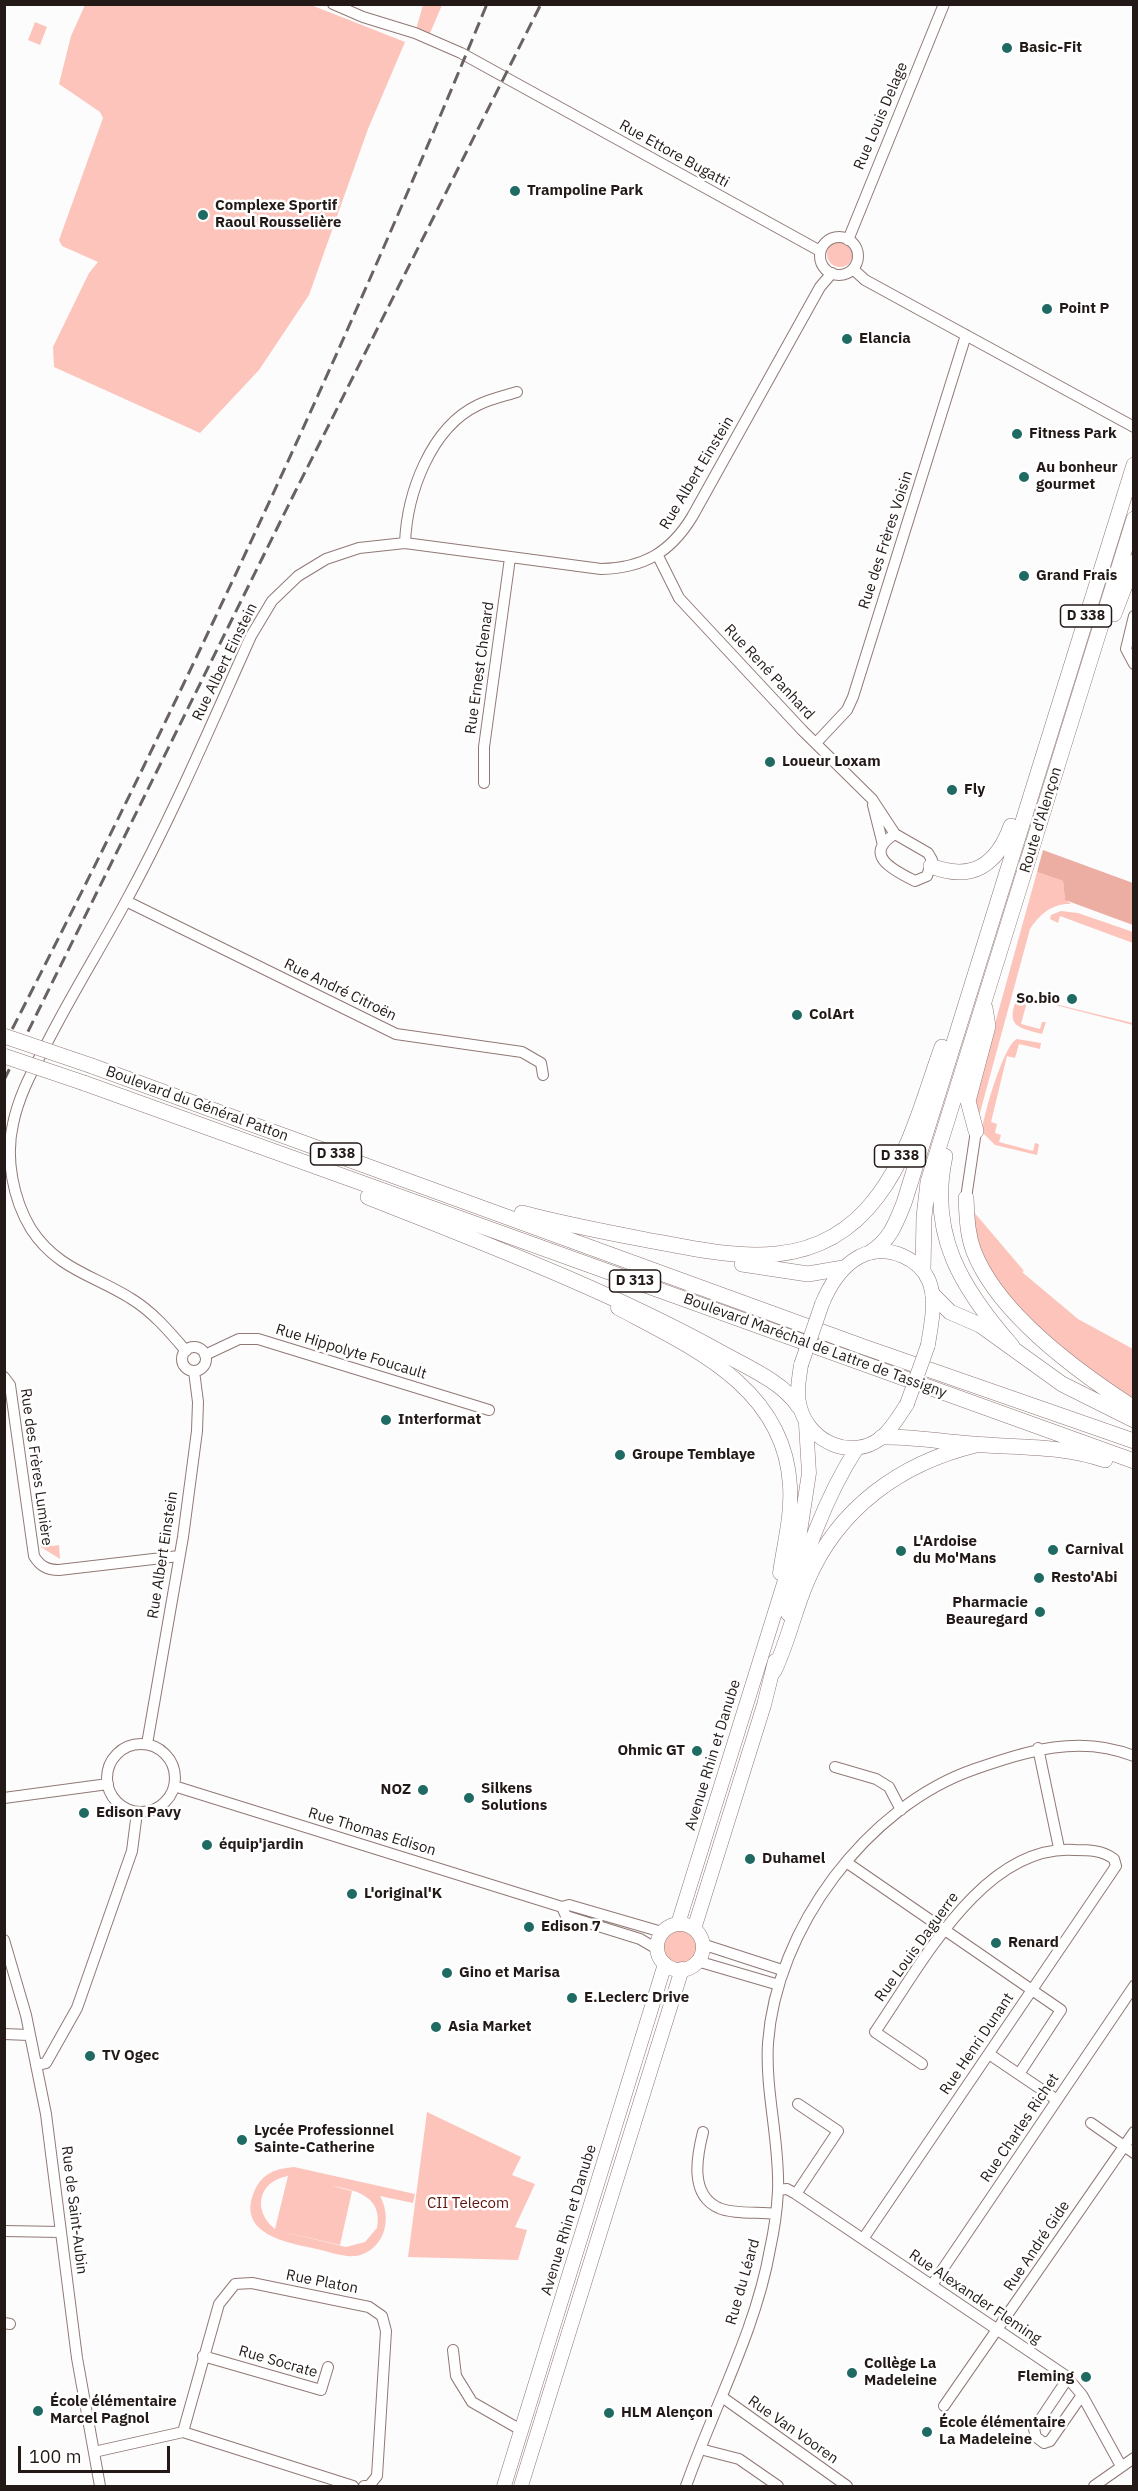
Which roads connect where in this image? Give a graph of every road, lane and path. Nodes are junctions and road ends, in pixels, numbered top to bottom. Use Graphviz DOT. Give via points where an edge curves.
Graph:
graph roads {
  1 [pos="333,4"];
  2 [pos="944,4"];
  3 [pos="848,240"];
  4 [pos="820,251"];
  5 [pos="854,270"];
  6 [pos="832,273"];
  7 [pos="966,335"];
  8 [pos="517,392"];
  9 [pos="1134,427"];
  10 [pos="1134,465"];
  11 [pos="1134,519"];
  12 [pos="405,543"];
  13 [pos="658,556"];
  14 [pos="510,558"];
  15 [pos="1134,562"];
  16 [pos="1134,616"];
  17 [pos="1134,664"];
  18 [pos="816,743"];
  19 [pos="1063,748"];
  20 [pos="1039,767"];
  21 [pos="484,783"];
  22 [pos="872,799"];
  23 [pos="895,834"];
  24 [pos="883,844"];
  25 [pos="931,866"];
  26 [pos="1006,869"];
  27 [pos="126,901"];
  28 [pos="984,1002"];
  29 [pos="4,1036"];
  30 [pos="4,1056"];
  31 [pos="968,1056"];
  32 [pos="543,1075"];
  33 [pos="976,1131"];
  34 [pos="226,1133"];
  35 [pos="966,1198"];
  36 [pos="490,1210"];
  37 [pos="639,1239"];
  38 [pos="871,1252"];
  39 [pos="843,1268"];
  40 [pos="923,1270"];
  41 [pos="577,1280"];
  42 [pos="933,1295"];
  43 [pos="1012,1346"];
  44 [pos="186,1351"];
  45 [pos="205,1355"];
  46 [pos="194,1371"];
  47 [pos="4,1377"];
  48 [pos="799,1407"];
  49 [pos="1134,1408"];
  50 [pos="489,1410"];
  51 [pos="1134,1420"];
  52 [pos="806,1424"];
  53 [pos="882,1437"];
  54 [pos="1134,1441"];
  55 [pos="976,1445"];
  56 [pos="857,1448"];
  57 [pos="1134,1461"];
  58 [pos="1134,1470"];
  59 [pos="179,1556"];
  60 [pos="772,1623"];
  61 [pos="774,1671"];
  62 [pos="147,1744"];
  63 [pos="1038,1748"];
  64 [pos="1134,1756"];
  65 [pos="835,1767"];
  66 [pos="108,1784"];
  67 [pos="174,1786"];
  68 [pos="7,1796"];
  69 [pos="901,1810"];
  70 [pos="137,1812"];
  71 [pos="1059,1848"];
  72 [pos="846,1862"];
  73 [pos="1116,1866"];
  74 [pos="562,1907"];
  75 [pos="678,1924"];
  76 [pos="694,1929"];
  77 [pos="945,1930"];
  78 [pos="662,1932"];
  79 [pos="4,1940"];
  80 [pos="702,1944"];
  81 [pos="657,1949"];
  82 [pos="697,1961"];
  83 [pos="665,1964"];
  84 [pos="682,1969"];
  85 [pos="782,1970"];
  86 [pos="779,1985"];
  87 [pos="1134,1986"];
  88 [pos="1032,1990"];
  89 [pos="4,2034"];
  90 [pos="29,2035"];
  91 [pos="989,2054"];
  92 [pos="922,2064"];
  93 [pos="36,2065"];
  94 [pos="1019,2074"];
  95 [pos="1057,2100"];
  96 [pos="798,2104"];
  97 [pos="1091,2123"];
  98 [pos="703,2132"];
  99 [pos="1134,2132"];
  100 [pos="1124,2146"];
  101 [pos="1134,2153"];
  102 [pos="778,2190"];
  103 [pos="796,2194"];
  104 [pos="775,2214"];
  105 [pos="4,2231"];
  106 [pos="61,2232"];
  107 [pos="863,2239"];
  108 [pos="932,2285"];
  109 [pos="998,2330"];
  110 [pos="453,2350"];
  111 [pos="203,2356"];
  112 [pos="328,2367"];
  113 [pos="1068,2378"];
  114 [pos="1082,2395"];
  115 [pos="722,2397"];
  116 [pos="944,2406"];
  117 [pos="521,2430"];
  118 [pos="183,2432"];
  119 [pos="700,2449"];
  120 [pos="94,2452"];
  121 [pos="1134,2458"];
  122 [pos="1121,2466"];
  123 [pos="100,2487"];
  124 [pos="353,2487"];
  125 [pos="364,2487"];
  126 [pos="504,2487"];
  127 [pos="521,2487"];
  128 [pos="686,2487"];
  129 [pos="778,2487"];
  130 [pos="847,2487"];
  131 [pos="1094,2487"];
  1 -- 4 [label="street, Rue Ettore Bugatti" via="428,38 513,80"];
  2 -- 3 [label="street, Rue Louis Delage"];
  3 -- 4 [label="street" via="833,239"];
  3 -- 5 [label="street" via="858,255"];
  4 -- 6 [label="street" via="822,264"];
  5 -- 6 [label="street"];
  5 -- 7 [label="street" via="865,280"];
  6 -- 13 [label="street, Rue Albert Einstein" via="820,287 687,526"];
  7 -- 9 [label="street"];
  7 -- 18 [label="street, Rue des Frères Voisin" via="853,697 847,711"];
  8 -- 12 [label="street" via="476,406 447,429 414,484"];
  10 -- 20 [label="highway, D 338"];
  11 -- 19 [label="highway, D 338"];
  12 -- 14 [label="street, Rue Albert Einstein"];
  12 -- 27 [label="street, Rue Albert Einstein" via="359,548 326,559 298,576 272,601 251,636"];
  13 -- 14 [label="street, Rue Albert Einstein" via="629,567 601,569"];
  13 -- 18 [label="street, Rue René Panhard" via="679,598"];
  14 -- 21 [label="street, Rue Ernest Chenard" via="484,747"];
  15 -- 19 [label="highway"];
  16 -- 17 [label="street" via="1126,649"];
  18 -- 22 [label="street, Rue René Panhard"];
  19 -- 28 [label="highway, Route d'Alençon / D 338"];
  20 -- 25 [label="highway" via="1027,783 1004,843 990,862 954,873"];
  20 -- 26 [label="highway, D 338"];
  22 -- 23 [label="street, Rue René Panhard"];
  22 -- 24 [label="street"];
  23 -- 24 [label="street"];
  23 -- 25 [label="street" via="928,853"];
  24 -- 25 [label="street" via="886,865 915,881 927,876"];
  26 -- 37 [label="highway, D 338" via="913,1126 895,1168 865,1212 830,1239 779,1256 726,1255"];
  26 -- 38 [label="highway, D 338" via="1001,896 900,1213 884,1243"];
  27 -- 32 [label="street, Rue André Citroën" via="396,1035 522,1052 541,1063"];
  27 -- 44 [label="street, Rue Albert Einstein" via="22,1092 9,1157 22,1211 40,1240 72,1270 148,1310"];
  28 -- 31 [label="highway, D 338"];
  28 -- 33 [label="highway" via="988,1026 968,1101"];
  29 -- 36 [label="highway, Boulevard du Général Patton / D 338, bridge"];
  30 -- 34 [label="highway, Boulevard du Général Patton / D 338, bridge"];
  31 -- 40 [label="highway, D 338" via="928,1182"];
  31 -- 43 [label="highway" via="972,1065 942,1173 946,1242 972,1297"];
  33 -- 35 [label="street"];
  34 -- 41 [label="highway, D 338" via="265,1155"];
  34 -- 57 [label="highway, Boulevard Maréchal de Lattre de Tassigny / D 313"];
  35 -- 49 [label="highway" via="975,1252 1017,1315 1095,1383"];
  36 -- 37 [label="highway, D 338" via="514,1210"];
  36 -- 54 [label="highway, Boulevard Maréchal de Lattre de Tassigny / D 313"];
  37 -- 39 [label="highway" via="710,1259 796,1273 818,1275"];
  38 -- 39 [label="main road"];
  38 -- 40 [label="main road" via="898,1254"];
  39 -- 48 [label="main road, bridge" via="822,1304 801,1365"];
  40 -- 42 [label="main road"];
  41 -- 48 [label="highway, D 338" via="755,1371 793,1397"];
  41 -- 60 [label="main road, D 338" via="587,1292 721,1366 740,1381 768,1415 784,1452 790,1488"];
  42 -- 43 [label="highway" via="950,1312 980,1325"];
  42 -- 53 [label="main road, bridge" via="928,1345 907,1404"];
  43 -- 51 [label="highway" via="1062,1384"];
  44 -- 45 [label="street" via="196,1348"];
  44 -- 46 [label="street" via="182,1362 186,1369"];
  45 -- 46 [label="street" via="204,1366"];
  45 -- 50 [label="street, Rue Hippolyte Foucault" via="239,1340 258,1339"];
  46 -- 59 [label="street, Rue Albert Einstein" via="197,1431"];
  47 -- 59 [label="street, Rue des Frères Lumière" via="10,1385 34,1556 38,1562 45,1568 59,1570"];
  48 -- 52 [label="main road"];
  52 -- 56 [label="main road" via="835,1446"];
  52 -- 60 [label="main road" via="806,1508"];
  53 -- 55 [label="highway"];
  53 -- 56 [label="main road"];
  55 -- 58 [label="highway" via="1052,1447"];
  55 -- 61 [label="highway" via="902,1473 844,1520 808,1578"];
  56 -- 61 [label="main road" via="813,1533 776,1651"];
  59 -- 62 [label="street, Rue Albert Einstein"];
  60 -- 75 [label="main road, Avenue Rhin et Danube"];
  61 -- 76 [label="main road"];
  62 -- 66 [label="street" via="135,1744 117,1753 110,1763"];
  62 -- 67 [label="street" via="172,1761"];
  63 -- 64 [label="street, Rue du Léard" via="1092,1746"];
  63 -- 69 [label="street, Rue du Léard" via="949,1780"];
  63 -- 71 [label="street"];
  65 -- 69 [label="street" via="889,1787"];
  66 -- 68 [label="street"];
  66 -- 70 [label="street" via="118,1803"];
  67 -- 70 [label="street" via="159,1808"];
  67 -- 74 [label="street, Rue Thomas Edison"];
  69 -- 72 [label="street, Rue du Léard"];
  70 -- 93 [label="street" via="132,1851 77,2008 46,2063"];
  71 -- 73 [label="street, Rue Louis Daguerre" via="1102,1853 1114,1859"];
  71 -- 77 [label="street, Rue Louis Daguerre" via="1014,1863 967,1901"];
  72 -- 77 [label="street"];
  72 -- 85 [label="street, Rue du Léard" via="810,1914"];
  73 -- 88 [label="street, Rue Henri Dunant"];
  74 -- 78 [label="street, Rue Thomas Edison" via="569,1905"];
  74 -- 81 [label="street, Rue Thomas Edison" via="566,1916 640,1939"];
  75 -- 76 [label="main road"];
  75 -- 78 [label="main road"];
  76 -- 80 [label="main road"];
  77 -- 88 [label="street"];
  77 -- 92 [label="street, Rue Louis Daguerre" via="875,2032"];
  78 -- 81 [label="main road"];
  79 -- 90 [label="street, Rue de Saint-Aubin"];
  80 -- 82 [label="main road"];
  80 -- 85 [label="street"];
  81 -- 83 [label="main road"];
  82 -- 84 [label="main road"];
  82 -- 86 [label="street"];
  83 -- 84 [label="main road"];
  83 -- 117 [label="main road, Avenue Rhin et Danube"];
  84 -- 127 [label="main road"];
  85 -- 86 [label="street, Rue du Léard"];
  86 -- 102 [label="street, Rue du Léard" via="768,2043"];
  87 -- 95 [label="street, Rue Charles Richet"];
  88 -- 91 [label="street, Rue Henri Dunant"];
  88 -- 94 [label="street" via="1061,2010"];
  89 -- 90 [label="street"];
  90 -- 93 [label="street, Rue de Saint-Aubin"];
  91 -- 94 [label="street"];
  91 -- 107 [label="street, Rue Henri Dunant"];
  93 -- 106 [label="street, Rue de Saint-Aubin"];
  94 -- 95 [label="street"];
  95 -- 108 [label="street, Rue Charles Richet"];
  96 -- 103 [label="street" via="838,2131"];
  97 -- 100 [label="street"];
  98 -- 104 [label="street" via="695,2166 700,2186 710,2202 720,2209"];
  99 -- 100 [label="street, Rue André Gide"];
  100 -- 101 [label="street"];
  100 -- 109 [label="street, Rue André Gide"];
  102 -- 103 [label="street, Rue Alexander Fleming"];
  102 -- 104 [label="street, Rue du Léard"];
  103 -- 107 [label="street, Rue Alexander Fleming"];
  104 -- 115 [label="street, Rue du Léard" via="760,2290"];
  105 -- 106 [label="street"];
  106 -- 120 [label="street, Rue de Saint-Aubin"];
  107 -- 108 [label="street, Rue Alexander Fleming"];
  108 -- 109 [label="street, Rue Alexander Fleming"];
  109 -- 113 [label="street, Rue Alexander Fleming"];
  109 -- 116 [label="street, Rue André Gide"];
  110 -- 117 [label="street" via="456,2376 472,2402"];
  111 -- 112 [label="street, Rue Socrate" via="321,2390"];
  111 -- 118 [label="street, Rue Platon"];
  111 -- 125 [label="street, Rue Platon" via="219,2304 235,2284 252,2283 369,2307 382,2316 386,2331 377,2476"];
  113 -- 114 [label="street, Rue Alexander Fleming"];
  113 -- 114 [label="street" via="1034,2429 1036,2437 1044,2443 1050,2441"];
  114 -- 122 [label="street, Rue Alexander Fleming"];
  115 -- 119 [label="street, Rue du Léard"];
  115 -- 130 [label="street, Rue Van Vooren"];
  117 -- 126 [label="main road, Avenue Rhin et Danube"];
  118 -- 120 [label="street"];
  118 -- 124 [label="street"];
  119 -- 128 [label="street, Rue du Léard"];
  119 -- 129 [label="street" via="740,2458"];
  120 -- 123 [label="street, Rue de Saint-Aubin"];
  121 -- 122 [label="street"];
  122 -- 131 [label="street"];
}
